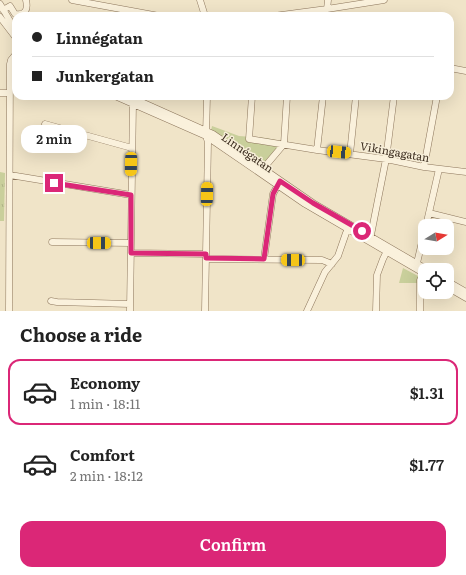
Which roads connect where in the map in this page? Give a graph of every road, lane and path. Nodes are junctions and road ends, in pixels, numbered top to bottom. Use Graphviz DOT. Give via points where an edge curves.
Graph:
graph roads {
  1 [pos="26,0"];
  2 [pos="72,0"];
  3 [pos="200,0"];
  4 [pos="328,0"];
  5 [pos="384,0"];
  6 [pos="91,2"];
  7 [pos="1,7"];
  8 [pos="327,9"];
  9 [pos="14,12"];
  10 [pos="24,12"];
  11 [pos="127,12"];
  12 [pos="204,12"];
  13 [pos="310,12"];
  14 [pos="0,17"];
  15 [pos="12,23"];
  16 [pos="12,33"];
  17 [pos="12,59"];
  18 [pos="454,69"];
  19 [pos="466,71"];
  20 [pos="0,93"];
  21 [pos="10,93"];
  22 [pos="131,100"];
  23 [pos="133,100"];
  24 [pos="207,100"];
  25 [pos="252,100"];
  26 [pos="287,100"];
  27 [pos="323,100"];
  28 [pos="356,100"];
  29 [pos="393,100"];
  30 [pos="436,100"];
  31 [pos="45,124"];
  32 [pos="206,133"];
  33 [pos="284,144"];
  34 [pos="132,148"];
  35 [pos="317,150"];
  36 [pos="350,154"];
  37 [pos="386,159"];
  38 [pos="424,167"];
  39 [pos="439,169"];
  40 [pos="262,171"];
  41 [pos="466,172"];
  42 [pos="10,175"];
  43 [pos="279,183"];
  44 [pos="131,195"];
  45 [pos="429,213"];
  46 [pos="428,219"];
  47 [pos="466,222"];
  48 [pos="348,229"];
  49 [pos="371,239"];
  50 [pos="52,242"];
  51 [pos="131,243"];
  52 [pos="388,250"];
  53 [pos="131,253"];
  54 [pos="419,255"];
  55 [pos="206,256"];
  56 [pos="264,259"];
  57 [pos="417,263"];
  58 [pos="332,264"];
  59 [pos="418,267"];
  60 [pos="454,285"];
  61 [pos="454,291"];
  62 [pos="466,292"];
  63 [pos="466,298"];
  64 [pos="420,299"];
  65 [pos="51,301"];
  66 [pos="130,304"];
  67 [pos="9,311"];
  68 [pos="130,311"];
  69 [pos="205,311"];
  70 [pos="308,311"];
  71 [pos="376,311"];
  72 [pos="420,311"];
  1 -- 10 [label="street" via="27,7"];
  2 -- 6 [label="street"];
  3 -- 12 [label="street"];
  4 -- 8 [label="street"];
  5 -- 8 [label="street"];
  6 -- 11 [label="street"];
  7 -- 9 [label="street" via="10,6"];
  7 -- 15 [label="street"];
  8 -- 13 [label="street"];
  14 -- 16 [label="street"];
  17 -- 21 [label="street"];
  18 -- 19 [label="street"];
  20 -- 21 [label="street"];
  21 -- 42 [label="street"];
  22 -- 34 [label="street"];
  23 -- 32 [label="street, Linnégatan"];
  24 -- 32 [label="street"];
  25 -- 33 [label="street, Vikingagatan" via="250,139"];
  26 -- 33 [label="street"];
  27 -- 35 [label="street"];
  28 -- 36 [label="street"];
  29 -- 37 [label="street"];
  30 -- 38 [label="street"];
  31 -- 34 [label="street"];
  32 -- 40 [label="street, Linnégatan"];
  32 -- 55 [label="street"];
  33 -- 35 [label="street, Vikingagatan"];
  33 -- 40 [label="street"];
  34 -- 44 [label="street"];
  35 -- 36 [label="street, Vikingagatan"];
  36 -- 37 [label="street, Vikingagatan"];
  37 -- 38 [label="street, Vikingagatan"];
  37 -- 49 [label="street"];
  38 -- 39 [label="street, Vikingagatan"];
  39 -- 41 [label="street, Vikingagatan"];
  39 -- 45 [label="street"];
  40 -- 43 [label="street, Linnégatan"];
  42 -- 44 [label="street"];
  42 -- 67 [label="street"];
  43 -- 48 [label="street, Linnégatan" via="312,209"];
  43 -- 49 [label="street, Linnégatan"];
  43 -- 56 [label="street" via="273,194"];
  44 -- 51 [label="street"];
  45 -- 46 [label="street"];
  45 -- 47 [label="street"];
  48 -- 49 [label="street, Linnégatan"];
  48 -- 58 [label="street" via="338,256"];
  49 -- 52 [label="street, Linnégatan"];
  50 -- 51 [label="street"];
  51 -- 53 [label="street"];
  52 -- 57 [label="street, Linnégatan"];
  52 -- 59 [label="street, Linnégatan"];
  52 -- 71 [label="street" via="377,275"];
  53 -- 55 [label="street"];
  53 -- 66 [label="street"];
  54 -- 57 [label="street"];
  55 -- 56 [label="street"];
  55 -- 69 [label="street"];
  56 -- 58 [label="street" via="322,260"];
  58 -- 70 [label="street" via="325,272"];
  60 -- 62 [label="street"];
  61 -- 63 [label="street"];
  64 -- 72 [label="street"];
  65 -- 66 [label="street"];
  66 -- 68 [label="street"];
}
